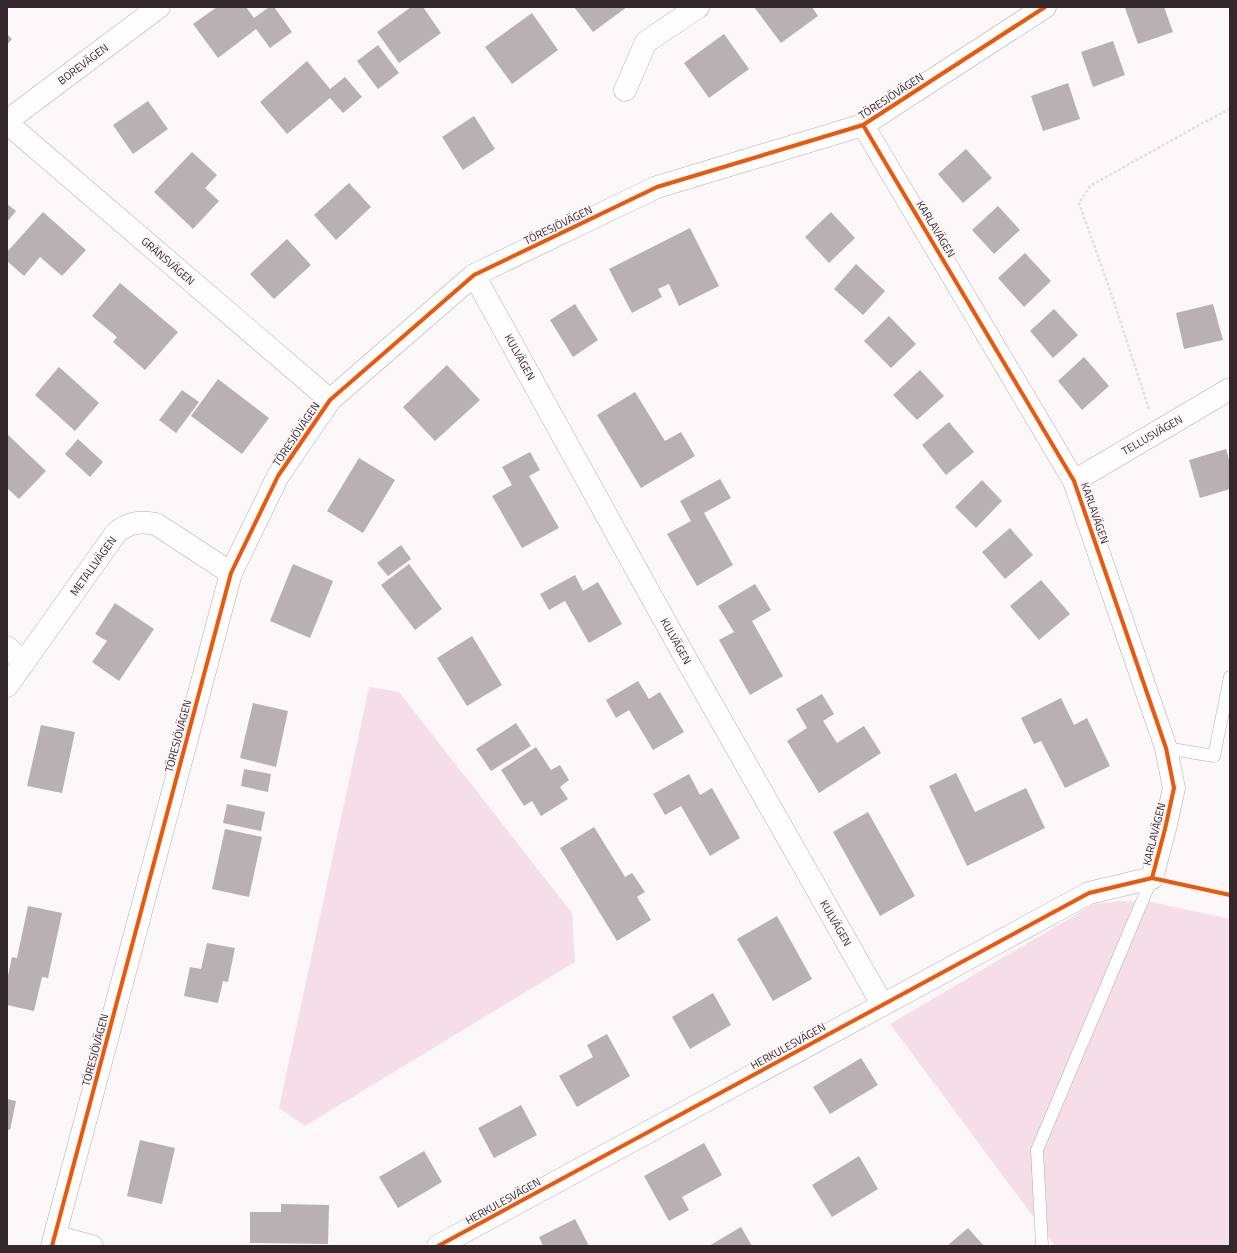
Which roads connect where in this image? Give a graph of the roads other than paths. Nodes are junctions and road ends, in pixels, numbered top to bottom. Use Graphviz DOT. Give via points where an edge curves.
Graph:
graph roads {
  1 [pos="159,7"];
  2 [pos="698,7"];
  3 [pos="1044,7"];
  4 [pos="625,90"];
  5 [pos="7,122"];
  6 [pos="863,125"];
  7 [pos="474,275"];
  8 [pos="1230,389"];
  9 [pos="330,400"];
  10 [pos="1074,481"];
  11 [pos="231,573"];
  12 [pos="7,647"];
  13 [pos="24,663"];
  14 [pos="1230,678"];
  15 [pos="7,686"];
  16 [pos="1166,748"];
  17 [pos="1152,878"];
  18 [pos="882,1004"];
  19 [pos="54,1241"];
  20 [pos="92,1246"];
  21 [pos="438,1246"];
  22 [pos="1042,1246"];
  1 -- 5 [label="street, BOREVÄGEN"];
  2 -- 4 [label="street" via="646,42"];
  3 -- 6 [label="street, TÖRESJÖVÄGEN"];
  5 -- 9 [label="street, GRÄNSVÄGEN"];
  6 -- 7 [label="street, TÖRESJÖVÄGEN" via="657,187"];
  6 -- 10 [label="street, KARLAVÄGEN"];
  7 -- 9 [label="street, TÖRESJÖVÄGEN"];
  7 -- 18 [label="street, KULVÄGEN" via="676,641"];
  8 -- 10 [label="street, TELLUSVÄGEN"];
  9 -- 11 [label="street, TÖRESJÖVÄGEN" via="278,476"];
  10 -- 16 [label="street, KARLAVÄGEN"];
  11 -- 13 [label="street, METALLVÄGEN" via="156,524 143,522 124,527 116,533"];
  11 -- 19 [label="street, TÖRESJÖVÄGEN"];
  12 -- 13 [label="street"];
  13 -- 15 [label="street, METALLVÄGEN"];
  14 -- 16 [label="lane" via="1214,756"];
  16 -- 17 [label="street, KARLAVÄGEN" via="1174,788"];
  17 -- 18 [label="street, HERKULESVÄGEN" via="1089,893"];
  17 -- 22 [label="lane" via="1037,1150"];
  18 -- 21 [label="street, HERKULESVÄGEN"];
  19 -- 20 [label="street"];
}
